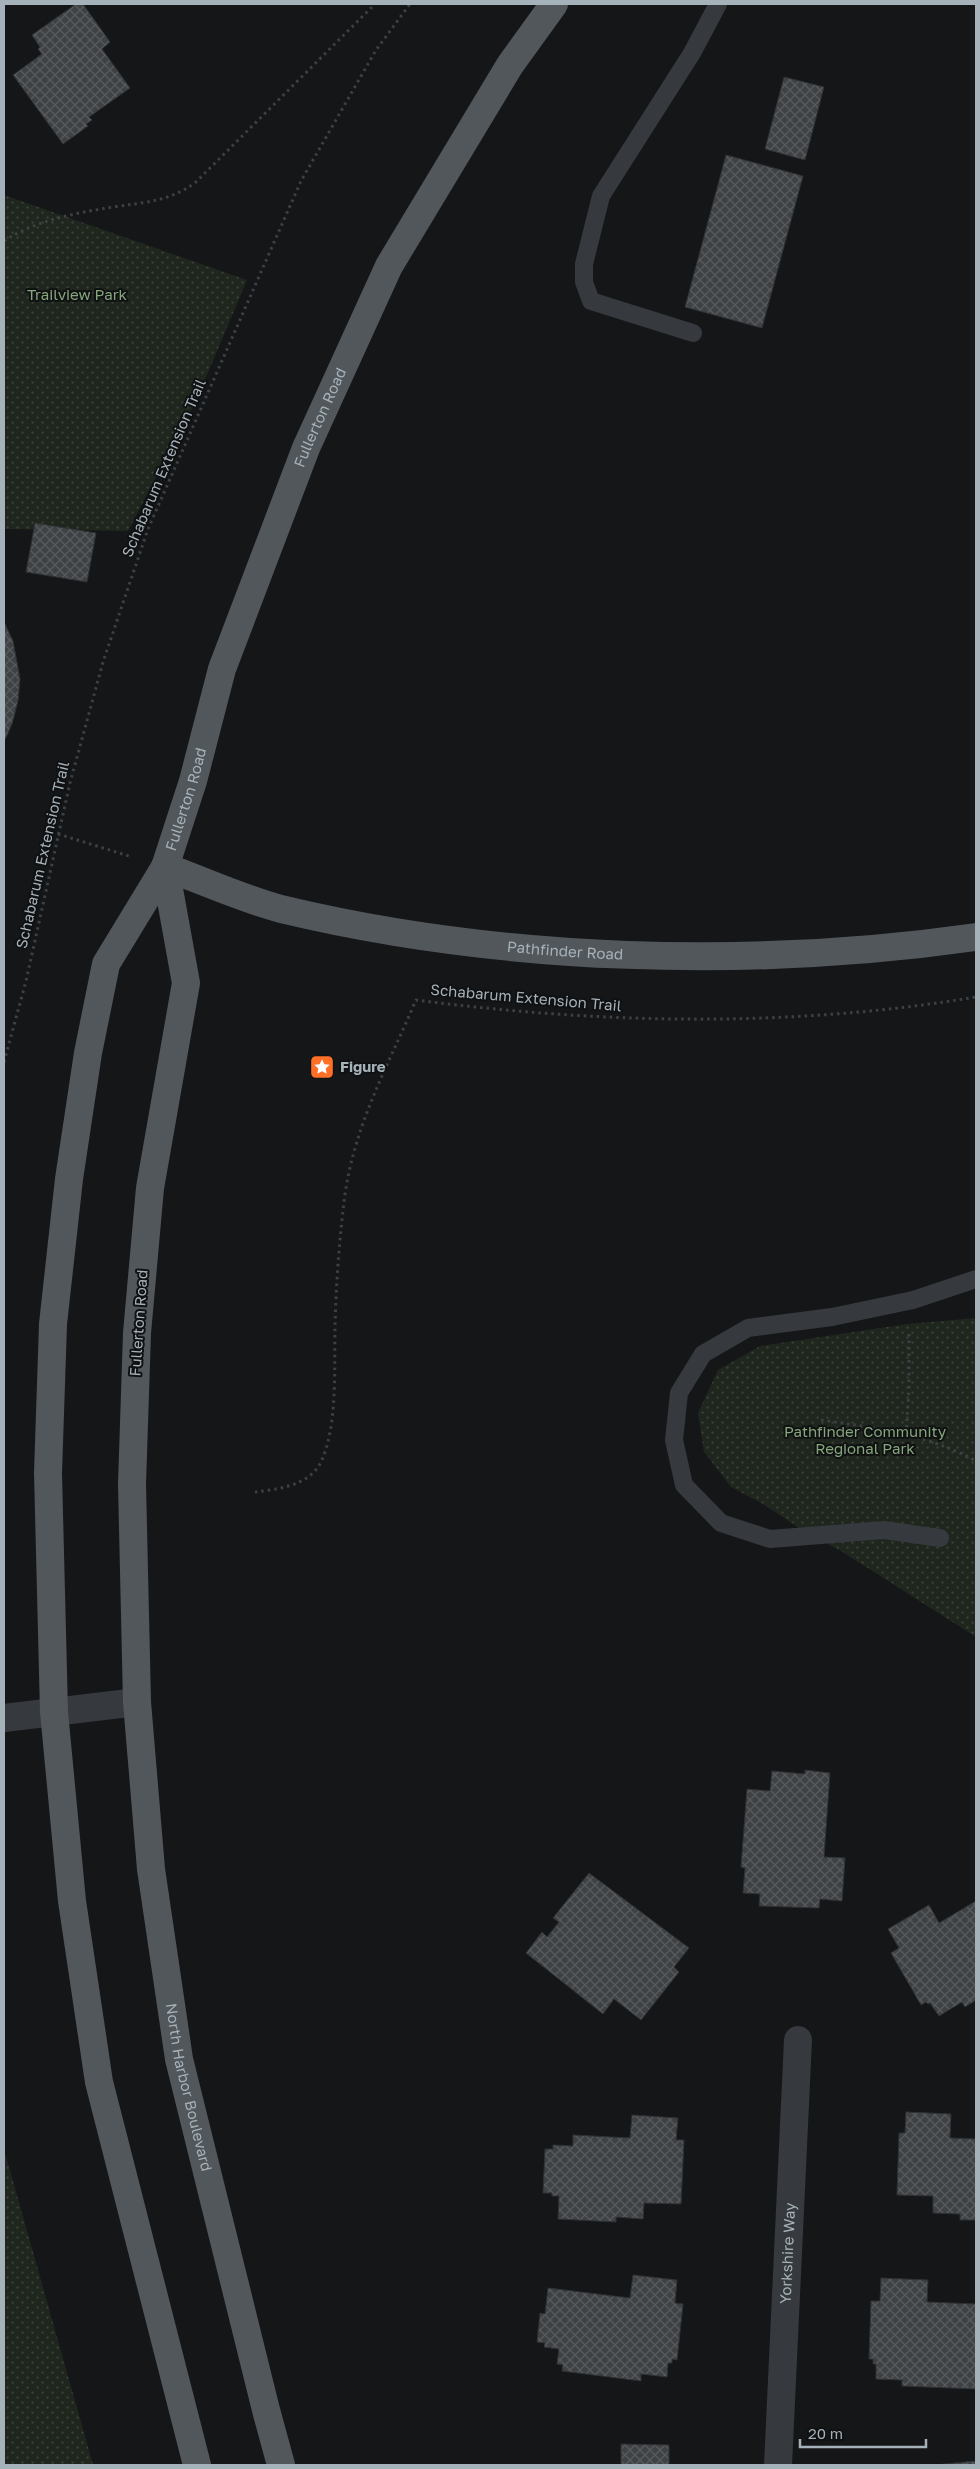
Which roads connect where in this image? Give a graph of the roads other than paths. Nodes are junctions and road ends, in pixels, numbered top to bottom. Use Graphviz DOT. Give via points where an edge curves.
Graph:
graph roads {
  1 [pos="554,4"];
  2 [pos="718,4"];
  3 [pos="693,333"];
  4 [pos="165,867"];
  5 [pos="976,937"];
  6 [pos="976,1279"];
  7 [pos="940,1538"];
  8 [pos="137,1702"];
  9 [pos="54,1712"];
  10 [pos="4,1718"];
  11 [pos="798,2040"];
  12 [pos="197,2465"];
  13 [pos="282,2465"];
  14 [pos="778,2465"];
  1 -- 4 [label="main road, Fullerton Road" via="510,65 389,266 306,448 222,668 193,781"];
  2 -- 3 [label="lane" via="692,53 601,196 584,264 584,282 591,301"];
  4 -- 5 [label="main road, Pathfinder Road" via="279,908 402,931 539,948 662,955 775,954 892,947"];
  4 -- 8 [label="main road, Fullerton Road" via="186,983 150,1188 137,1333 132,1484"];
  4 -- 9 [label="main road, Fullerton Road" via="106,964 88,1053 70,1178 52,1324 48,1474"];
  6 -- 7 [label="lane" via="906,1301 748,1328 703,1354 679,1393 674,1440 684,1485 721,1522 770,1539 884,1530"];
  8 -- 9 [label="street"];
  8 -- 13 [label="main road, North Harbor Boulevard" via="151,1869 179,2059"];
  9 -- 10 [label="street"];
  9 -- 12 [label="main road" via="72,1901 99,2082"];
  11 -- 14 [label="street, Yorkshire Way"];
}
